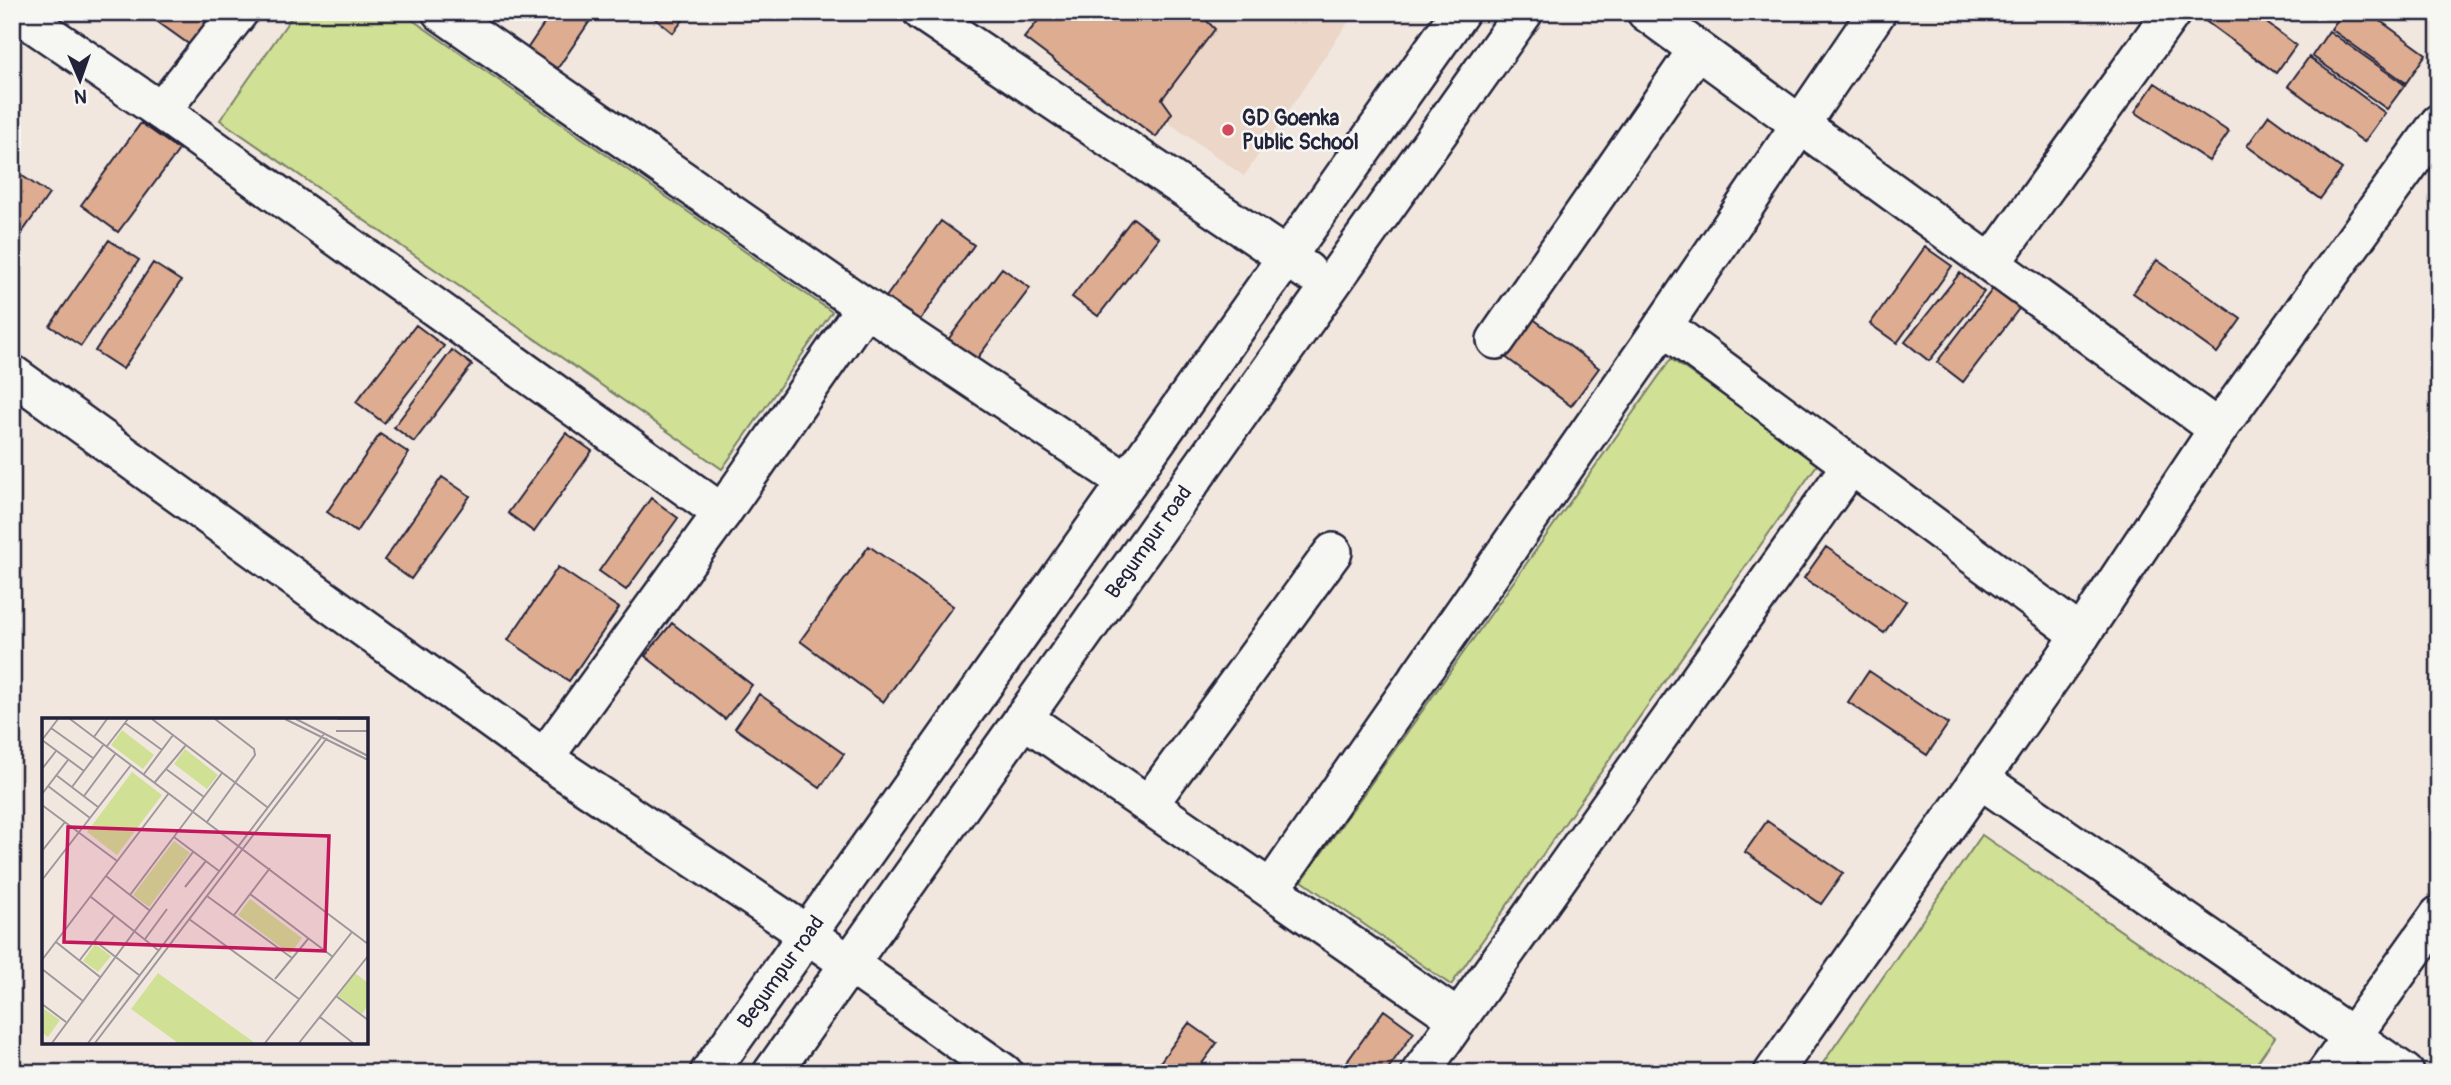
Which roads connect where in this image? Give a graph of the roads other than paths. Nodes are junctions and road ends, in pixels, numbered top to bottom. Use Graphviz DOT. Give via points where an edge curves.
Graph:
graph roads {
  1 [pos="16,12"];
  2 [pos="239,12"];
  3 [pos="440,12"];
  4 [pos="922,12"];
  5 [pos="1460,12"];
  6 [pos="1524,12"];
  7 [pos="1646,12"];
  8 [pos="1877,12"];
  9 [pos="2164,15"];
  10 [pos="1698,50"];
  11 [pos="161,111"];
  12 [pos="2439,123"];
  13 [pos="1801,126"];
  14 [pos="1286,258"];
  15 [pos="1992,262"];
  16 [pos="1330,285"];
  17 [pos="865,307"];
  18 [pos="1663,326"];
  19 [pos="1496,341"];
  20 [pos="12,374"];
  21 [pos="2218,429"];
  22 [pos="1851,465"];
  23 [pos="1127,482"];
  24 [pos="722,513"];
  25 [pos="1333,552"];
  26 [pos="2081,635"];
  27 [pos="1023,718"];
  28 [pos="544,758"];
  29 [pos="1980,779"];
  30 [pos="1149,804"];
  31 [pos="1271,889"];
  32 [pos="2439,915"];
  33 [pos="807,934"];
  34 [pos="848,964"];
  35 [pos="1458,1019"];
  36 [pos="2352,1036"];
  37 [pos="709,1073"];
  38 [pos="772,1073"];
  39 [pos="1004,1073"];
  40 [pos="1420,1073"];
  41 [pos="1773,1073"];
  42 [pos="2326,1073"];
  43 [pos="2405,1073"];
  1 -- 11 [label="street"];
  2 -- 11 [label="street"];
  3 -- 17 [label="street"];
  4 -- 14 [label="street"];
  5 -- 14 [label="street, Begumpur road"];
  6 -- 16 [label="street, Begumpur road"];
  7 -- 10 [label="street"];
  8 -- 13 [label="street"];
  9 -- 15 [label="street"];
  10 -- 13 [label="street"];
  10 -- 19 [label="street"];
  11 -- 24 [label="street"];
  12 -- 21 [label="street"];
  13 -- 15 [label="street"];
  13 -- 18 [label="street"];
  14 -- 16 [label="street"];
  14 -- 23 [label="street, Begumpur road"];
  15 -- 21 [label="street"];
  16 -- 27 [label="street, Begumpur road"];
  17 -- 23 [label="street"];
  17 -- 24 [label="street"];
  18 -- 22 [label="street"];
  18 -- 31 [label="street"];
  20 -- 28 [label="street"];
  21 -- 26 [label="street"];
  22 -- 26 [label="street"];
  22 -- 35 [label="street"];
  23 -- 33 [label="street, Begumpur road"];
  24 -- 28 [label="street"];
  25 -- 30 [label="street"];
  26 -- 29 [label="street"];
  27 -- 30 [label="street"];
  27 -- 34 [label="street, Begumpur road"];
  28 -- 33 [label="street"];
  29 -- 36 [label="street"];
  29 -- 41 [label="street"];
  30 -- 31 [label="street"];
  31 -- 35 [label="street"];
  32 -- 36 [label="street"];
  33 -- 34 [label="street"];
  33 -- 37 [label="street, Begumpur road"];
  34 -- 38 [label="street, Begumpur road"];
  34 -- 39 [label="street"];
  35 -- 40 [label="street"];
  36 -- 42 [label="street"];
  36 -- 43 [label="street"];
}
